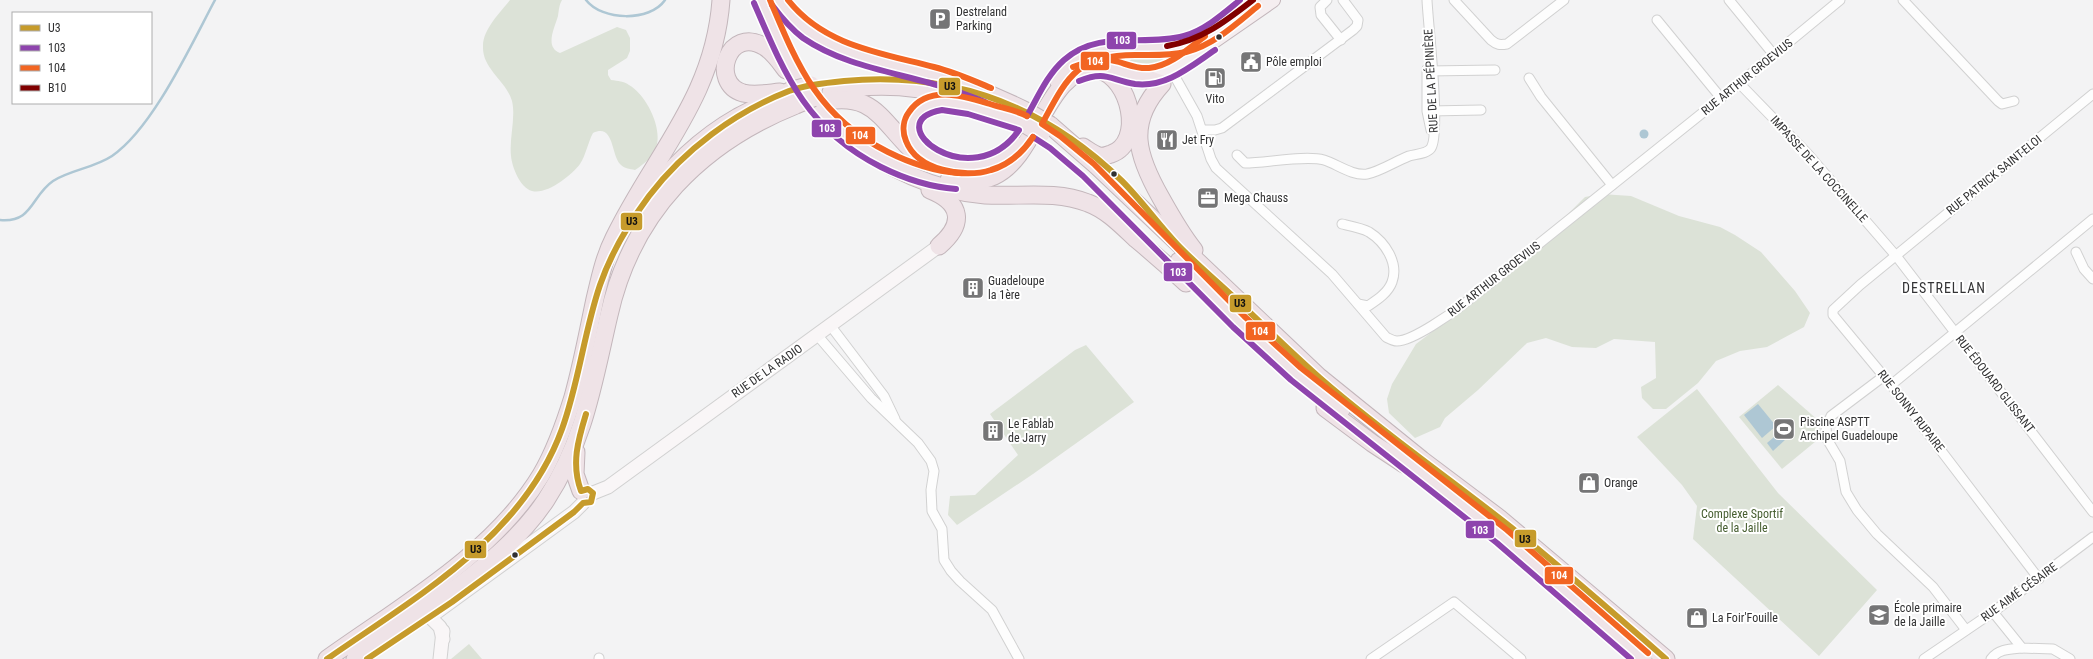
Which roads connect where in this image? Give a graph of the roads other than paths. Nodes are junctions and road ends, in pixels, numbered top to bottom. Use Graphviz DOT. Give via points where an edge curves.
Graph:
graph roads {
  1 [pos="721,0"];
  2 [pos="761,0"];
  3 [pos="778,0"];
  4 [pos="1253,0"];
  5 [pos="1273,0"];
  6 [pos="1327,0"];
  7 [pos="1343,0"];
  8 [pos="1424,0"];
  9 [pos="1427,0"];
  10 [pos="1454,0"];
  11 [pos="1564,0"];
  12 [pos="1729,0"];
  13 [pos="1840,0"];
  14 [pos="1903,0"];
  15 [pos="1657,20"];
  16 [pos="1233,29"];
  17 [pos="1340,40"];
  18 [pos="1168,46"];
  19 [pos="1774,55"];
  20 [pos="1087,69"];
  21 [pos="1120,70"];
  22 [pos="1495,70"];
  23 [pos="1430,71"];
  24 [pos="1137,76"];
  25 [pos="1529,78"];
  26 [pos="1168,80"];
  27 [pos="1739,83"];
  28 [pos="981,92"];
  29 [pos="2093,94"];
  30 [pos="805,97"];
  31 [pos="1186,98"];
  32 [pos="1721,98"];
  33 [pos="1127,100"];
  34 [pos="2014,101"];
  35 [pos="1481,110"];
  36 [pos="1431,111"];
  37 [pos="1025,117"];
  38 [pos="1045,130"];
  39 [pos="1203,130"];
  40 [pos="837,131"];
  41 [pos="1022,150"];
  42 [pos="1237,155"];
  43 [pos="1612,185"];
  44 [pos="2093,219"];
  45 [pos="1342,224"];
  46 [pos="939,246"];
  47 [pos="2076,252"];
  48 [pos="1897,257"];
  49 [pos="2093,279"];
  50 [pos="597,290"];
  51 [pos="1358,304"];
  52 [pos="830,325"];
  53 [pos="1955,333"];
  54 [pos="818,336"];
  55 [pos="1276,337"];
  56 [pos="1884,376"];
  57 [pos="1891,385"];
  58 [pos="899,427"];
  59 [pos="576,444"];
  60 [pos="1425,477"];
  61 [pos="586,496"];
  62 [pos="2093,512"];
  63 [pos="2093,537"];
  64 [pos="2039,579"];
  65 [pos="446,606"];
  66 [pos="1993,612"];
  67 [pos="430,617"];
  68 [pos="1966,630"];
  69 [pos="442,639"];
  70 [pos="2022,648"];
  71 [pos="327,659"];
  72 [pos="355,659"];
  73 [pos="367,659"];
  74 [pos="440,659"];
  75 [pos="1019,659"];
  76 [pos="1371,659"];
  77 [pos="1521,659"];
  78 [pos="1643,659"];
  79 [pos="1666,659"];
  80 [pos="1924,659"];
  81 [pos="1990,659"];
  82 [pos="2070,659"];
  1 -- 50 [label="highway" via="714,47 696,95 686,117 641,186 612,240"];
  2 -- 30 [label="highway"];
  3 -- 28 [label="highway" via="801,27 834,48 855,56 932,75"];
  4 -- 18 [label="main road" via="1203,37 1188,43"];
  5 -- 16 [label="main road"];
  6 -- 17 [label="street" via="1320,7 1320,13"];
  7 -- 17 [label="street" via="1357,17 1358,23"];
  8 -- 23 [label="street, RUE DE LA PÉPINIÈRE"];
  9 -- 23 [label="street, RUE DE LA PÉPINIÈRE"];
  10 -- 11 [label="street" via="1497,45 1507,44"];
  12 -- 19 [label="street"];
  13 -- 19 [label="street, RUE ARTHUR GROEVIUS"];
  14 -- 34 [label="street" via="1998,102 2008,104"];
  15 -- 32 [label="street"];
  16 -- 24 [label="main road" via="1172,70 1155,75"];
  16 -- 26 [label="main road"];
  17 -- 39 [label="street" via="1222,128"];
  18 -- 21 [label="highway" via="1130,53 1122,60"];
  18 -- 37 [label="highway" via="1109,48 1093,52 1073,62 1054,87 1024,138 1010,152 990,162 966,166 941,160 924,152 911,132 912,124 919,112 928,106 945,102"];
  19 -- 27 [label="street, RUE ARTHUR GROEVIUS"];
  20 -- 21 [label="highway" via="1099,67"];
  20 -- 33 [label="highway" via="1110,75 1120,85"];
  20 -- 41 [label="highway" via="1076,73 1064,85 1046,108"];
  21 -- 24 [label="highway"];
  21 -- 33 [label="highway"];
  22 -- 23 [label="street"];
  23 -- 36 [label="street, RUE DE LA PÉPINIÈRE"];
  24 -- 26 [label="highway"];
  25 -- 43 [label="street" via="1541,97"];
  26 -- 31 [label="street, RUE ARTHUR GROEVIUS"];
  26 -- 31 [label="street, RUE ARTHUR GROEVIUS" via="1174,89"];
  26 -- 55 [label="highway" via="1151,97 1140,120 1139,148 1148,174 1187,241"];
  27 -- 32 [label="street, RUE ARTHUR GROEVIUS"];
  27 -- 48 [label="street, IMPASSE DE LA COCCINELLE"];
  28 -- 30 [label="highway" via="942,83 884,77 850,79"];
  28 -- 37 [label="highway"];
  29 -- 48 [label="street, RUE PATRICK SAINT-ELOI"];
  30 -- 37 [label="highway" via="862,87 922,90 950,94"];
  30 -- 40 [label="highway"];
  30 -- 41 [label="highway" via="848,99 869,106 883,117 915,153 934,167 962,171 989,169 1009,161"];
  30 -- 50 [label="highway" via="725,125 690,152 654,189 633,218"];
  30 -- 59 [label="highway" via="736,134 703,158 671,190 647,222 633,247 613,298 595,382"];
  31 -- 39 [label="street, RUE ARTHUR GROEVIUS"];
  32 -- 43 [label="street, RUE ARTHUR GROEVIUS"];
  33 -- 38 [label="highway" via="1130,121 1127,139 1116,152 1099,156"];
  35 -- 36 [label="street"];
  36 -- 42 [label="street, RUE DE LA PÉPINIÈRE" via="1431,148 1367,174 1324,160 1245,163"];
  37 -- 38 [label="highway, bridge"];
  38 -- 55 [label="highway" via="1097,166"];
  38 -- 60 [label="highway" via="1234,317 1296,374"];
  39 -- 51 [label="street, RUE ARTHUR GROEVIUS" via="1216,168 1323,264"];
  40 -- 41 [label="highway" via="883,160 926,176 951,180 978,180 994,176 1010,164"];
  40 -- 46 [label="highway" via="879,165 908,181 943,195 951,202 956,211 957,222"];
  40 -- 60 [label="highway" via="864,152 892,168 947,188 987,195 1057,195 1099,208 1115,219 1318,402 1372,443"];
  43 -- 51 [label="street, RUE ARTHUR GROEVIUS" via="1465,303 1419,333 1400,341 1392,340 1382,333"];
  44 -- 53 [label="street"];
  45 -- 51 [label="street" via="1368,231 1376,236 1388,250 1394,268 1392,283 1381,298 1368,306"];
  46 -- 52 [label="street, RUE DE LA RADIO"];
  47 -- 49 [label="street" via="2084,269"];
  48 -- 53 [label="street, RUE ÉDOUARD GLISSANT"];
  48 -- 56 [label="street, RUE SONNY RUPAIRE" via="1833,310"];
  50 -- 71 [label="highway" via="572,398 558,439 542,474 521,503 465,559"];
  52 -- 54 [label="street, RUE DE LA RADIO"];
  52 -- 58 [label="street" via="884,396"];
  53 -- 57 [label="street"];
  53 -- 62 [label="street, RUE ÉDOUARD GLISSANT"];
  54 -- 58 [label="street"];
  54 -- 61 [label="street, RUE DE LA RADIO" via="608,487"];
  55 -- 79 [label="highway" via="1342,397 1499,518"];
  56 -- 57 [label="street, RUE SONNY RUPAIRE"];
  56 -- 68 [label="street" via="1831,416 1826,427 1827,439 1840,462 1846,492 1857,510 1877,534 1933,587"];
  57 -- 64 [label="street, RUE SONNY RUPAIRE"];
  58 -- 75 [label="street" via="918,443 931,461 934,471 931,490 932,511 942,529 944,560 960,581 992,610"];
  59 -- 61 [label="highway" via="575,474"];
  59 -- 72 [label="highway" via="566,468 546,500 508,545 478,571"];
  60 -- 78 [label="highway" via="1530,560"];
  61 -- 65 [label="street, RUE DE LA RADIO" via="574,512"];
  63 -- 64 [label="street, RUE AIMÉ CÉSAIRE"];
  64 -- 66 [label="street, RUE AIMÉ CÉSAIRE"];
  65 -- 67 [label="street, RUE DE LA RADIO"];
  65 -- 69 [label="street"];
  66 -- 68 [label="street, RUE AIMÉ CÉSAIRE"];
  66 -- 70 [label="street"];
  67 -- 69 [label="street" via="440,627"];
  67 -- 73 [label="highway"];
  68 -- 80 [label="street, RUE AIMÉ CÉSAIRE"];
  69 -- 74 [label="street"];
  70 -- 81 [label="street" via="2003,650"];
  70 -- 82 [label="street" via="2053,649"];
  76 -- 77 [label="street" via="1454,602"];
}
